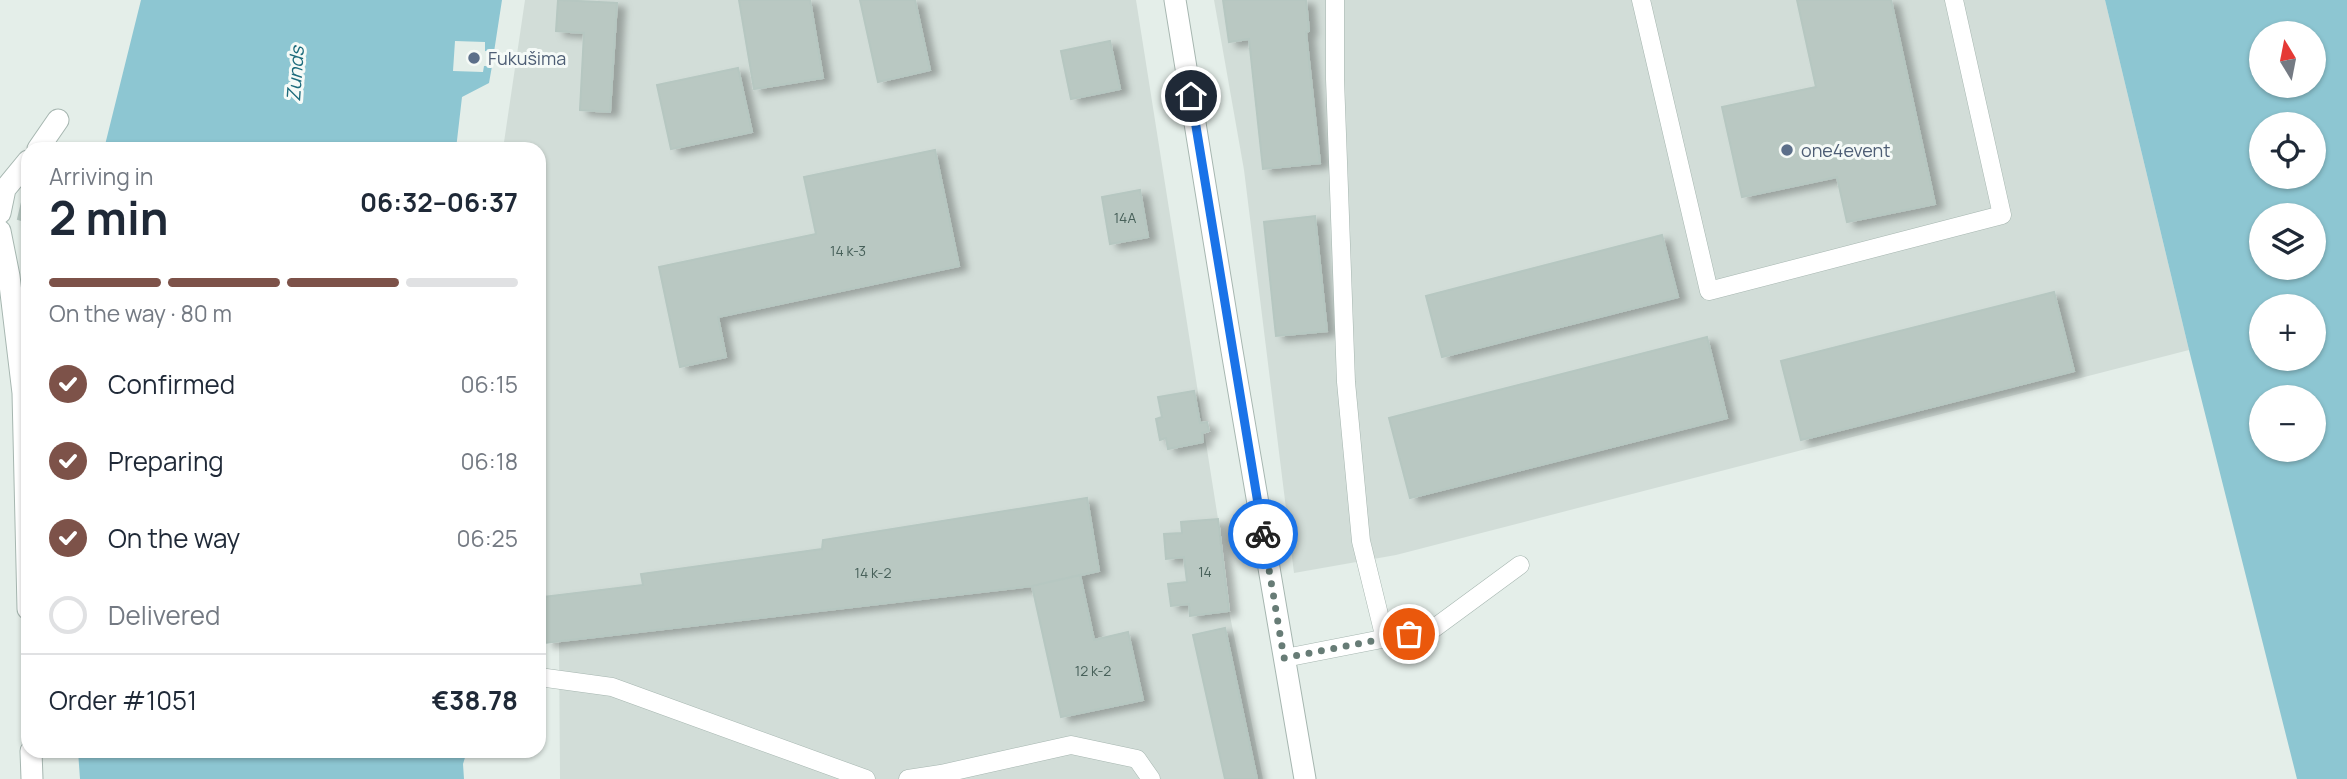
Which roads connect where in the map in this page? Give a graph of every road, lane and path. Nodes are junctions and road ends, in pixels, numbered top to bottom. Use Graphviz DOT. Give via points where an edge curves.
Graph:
graph roads {
  1 [pos="1175,0"];
  2 [pos="1335,0"];
  3 [pos="1641,0"];
  4 [pos="1954,0"];
  5 [pos="58,120"];
  6 [pos="43,142"];
  7 [pos="21,170"];
  8 [pos="0,213"];
  9 [pos="0,231"];
  10 [pos="21,376"];
  11 [pos="1520,565"];
  12 [pos="1385,639"];
  13 [pos="1284,658"];
  14 [pos="546,678"];
  15 [pos="31,758"];
  16 [pos="32,779"];
  17 [pos="866,779"];
  18 [pos="908,779"];
  19 [pos="1152,779"];
  20 [pos="1305,779"];
  1 -- 13 [label="street"];
  2 -- 12 [label="lane" via="1346,382 1361,541"];
  3 -- 4 [label="lane" via="1709,291 2002,215"];
  5 -- 6 [label="street"];
  7 -- 8 [label="street" via="5,189"];
  9 -- 10 [label="street"];
  11 -- 12 [label="lane" via="1433,629"];
  12 -- 13 [label="lane"];
  13 -- 20 [label="street"];
  14 -- 17 [label="lane" via="612,687"];
  15 -- 16 [label="street"];
  18 -- 19 [label="lane" via="1071,745 1136,759"];
}
